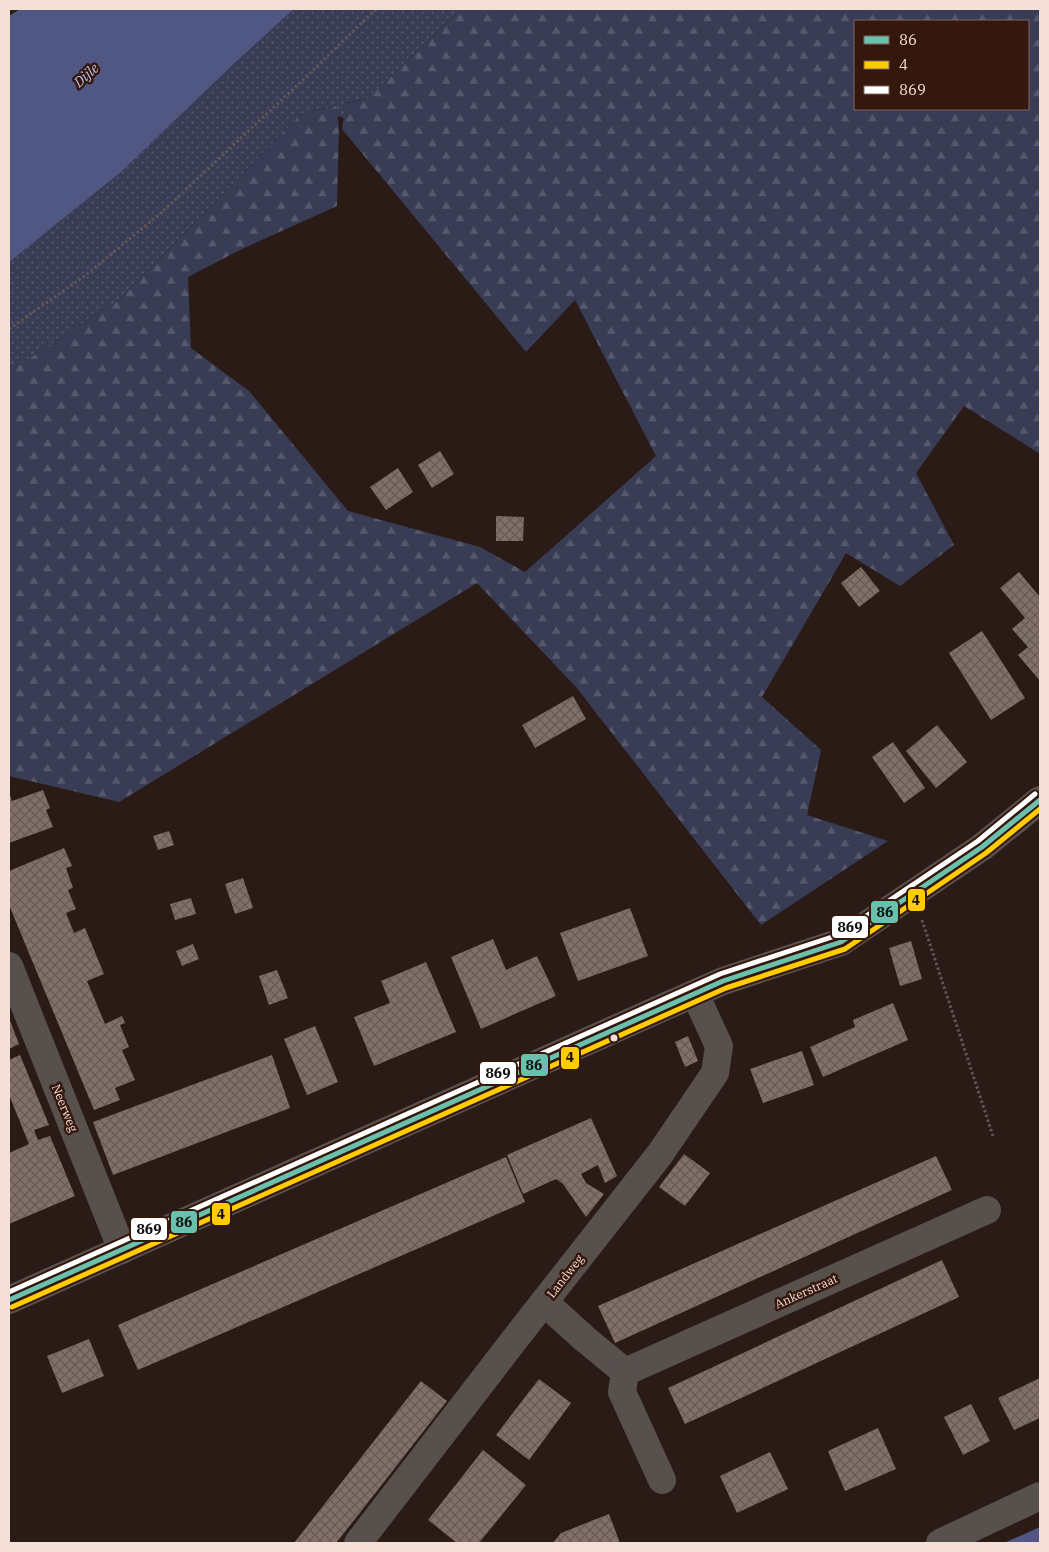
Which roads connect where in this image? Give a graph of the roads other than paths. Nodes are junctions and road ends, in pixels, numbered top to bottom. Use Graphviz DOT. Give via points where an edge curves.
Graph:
graph roads {
  1 [pos="1040,800"];
  2 [pos="9,966"];
  3 [pos="695,994"];
  4 [pos="987,1210"];
  5 [pos="122,1250"];
  6 [pos="9,1300"];
  7 [pos="544,1302"];
  8 [pos="625,1372"];
  9 [pos="662,1480"];
  10 [pos="1040,1496"];
  11 [pos="358,1543"];
  12 [pos="940,1543"];
  1 -- 3 [label="main road" via="982,846 841,942"];
  2 -- 5 [label="street, Neerweg"];
  3 -- 5 [label="main road"];
  3 -- 7 [label="street, Landweg" via="719,1046 715,1073 660,1154"];
  4 -- 8 [label="street, Ankerstraat"];
  5 -- 6 [label="main road"];
  7 -- 8 [label="street"];
  7 -- 11 [label="street, Landweg"];
  8 -- 9 [label="street" via="622,1392"];
  10 -- 12 [label="street"];
}
